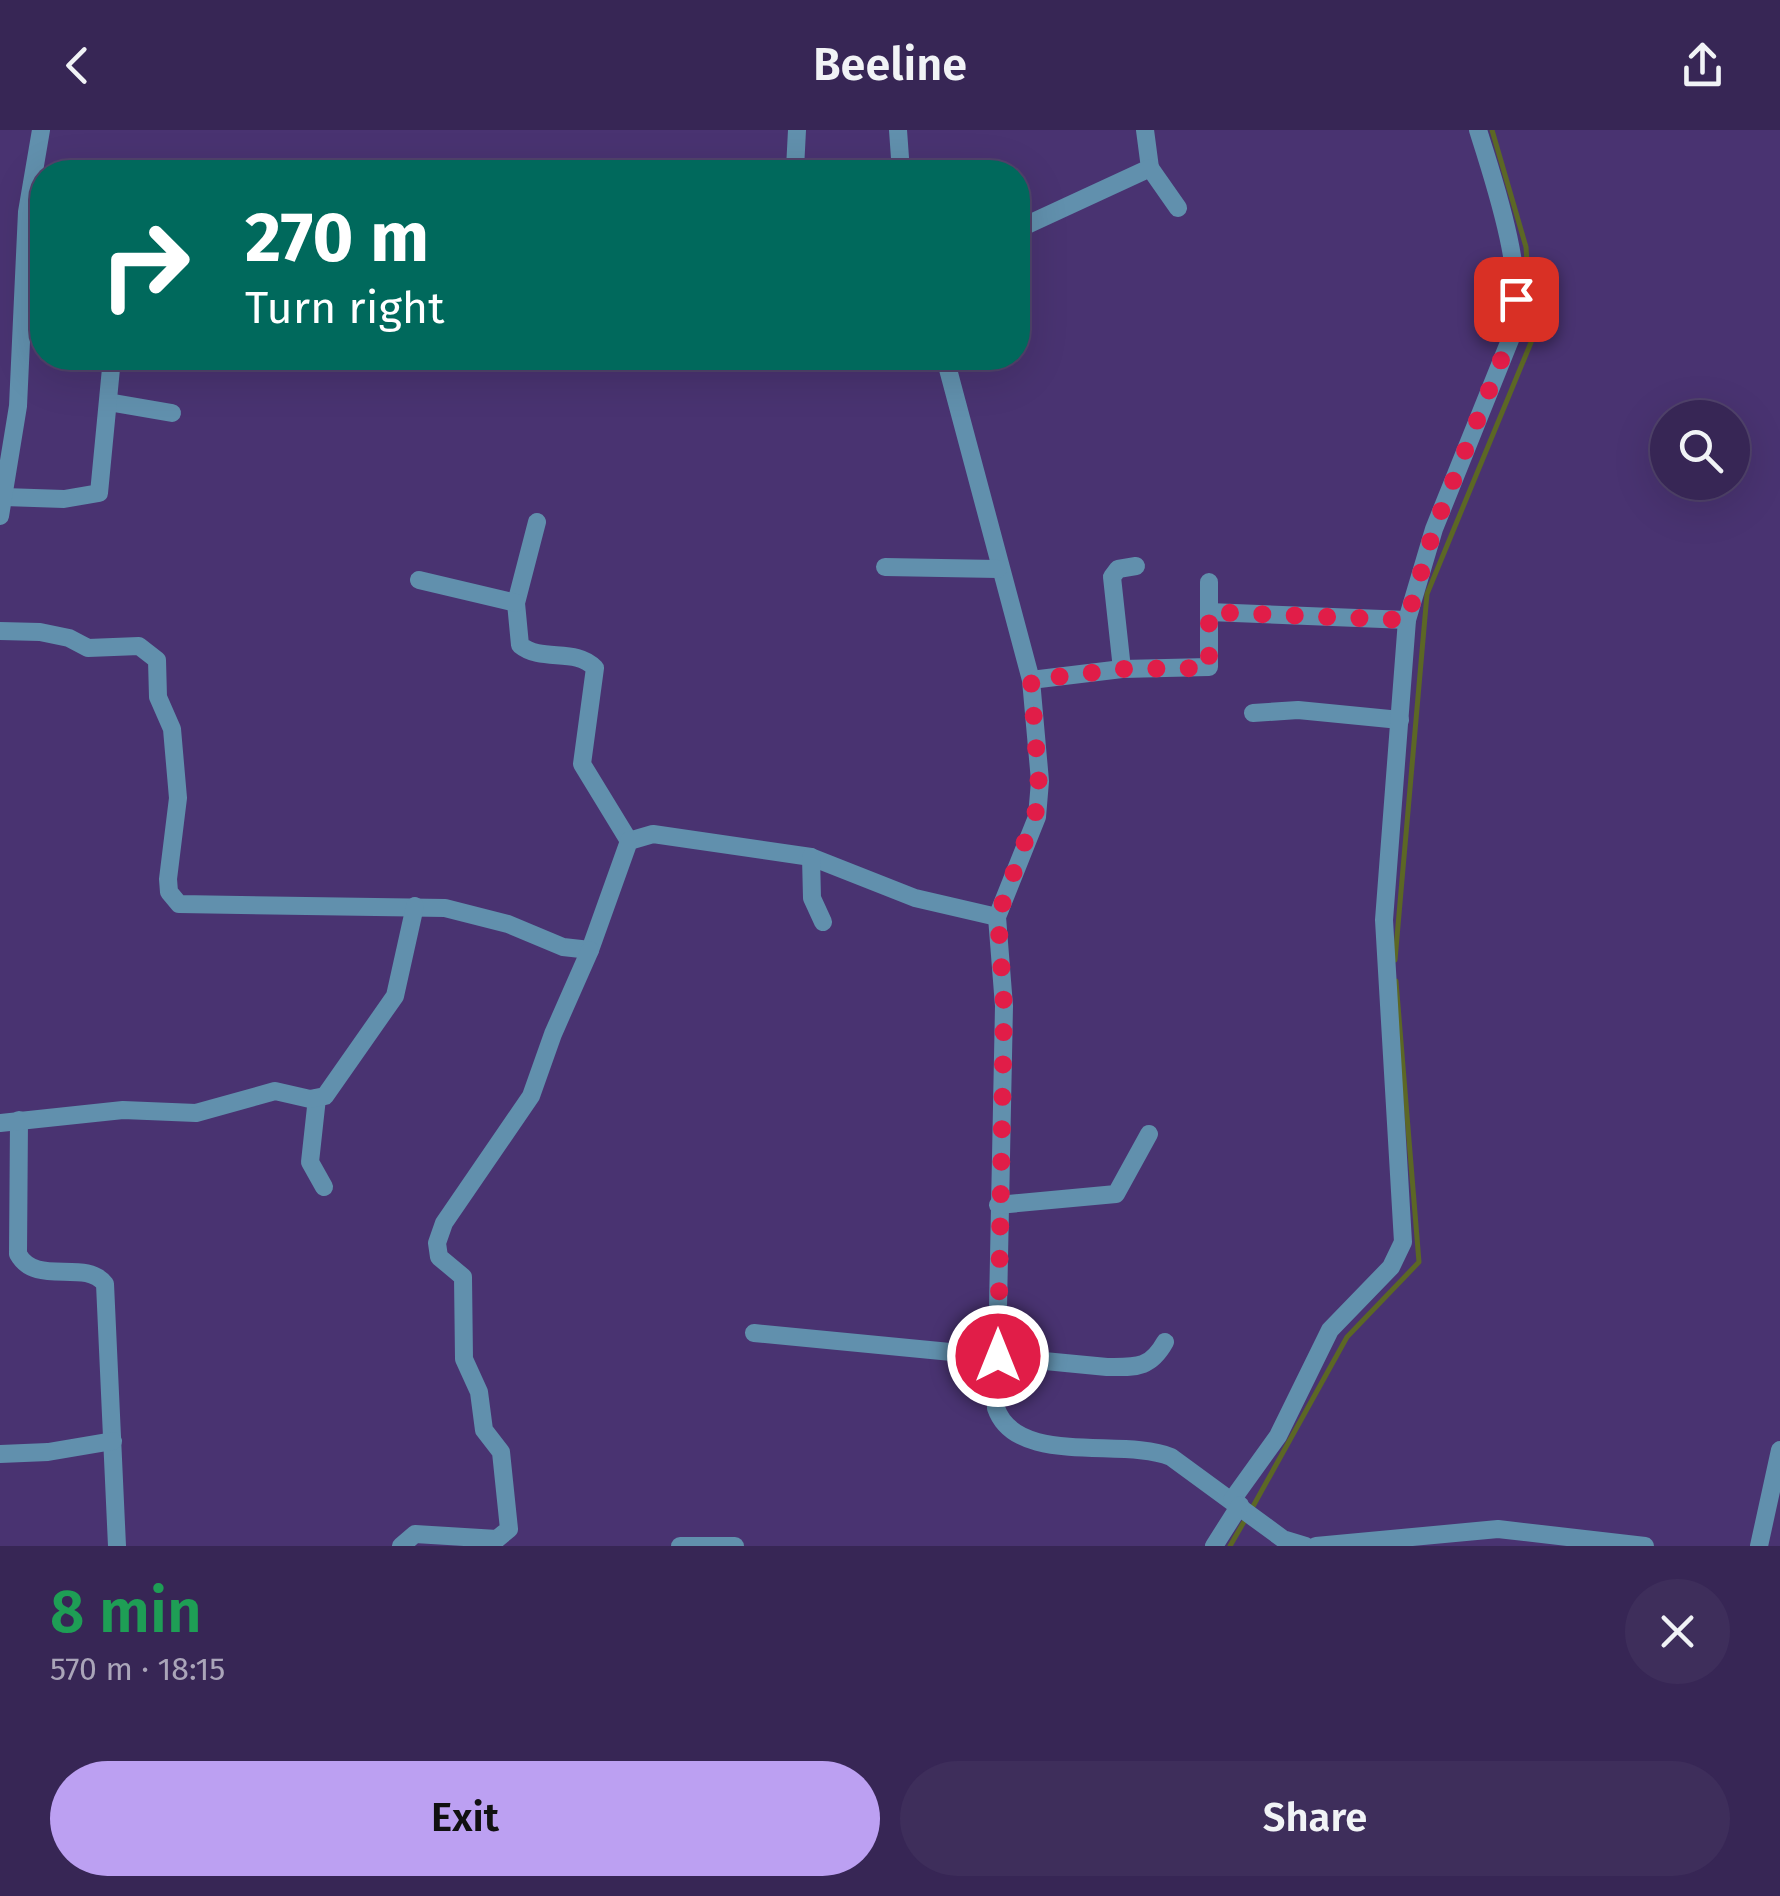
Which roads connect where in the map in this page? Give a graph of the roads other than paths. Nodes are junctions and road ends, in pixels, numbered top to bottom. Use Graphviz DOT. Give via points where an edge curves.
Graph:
graph roads {
  1 [pos="41,130"];
  2 [pos="797,130"];
  3 [pos="898,130"];
  4 [pos="1145,130"];
  5 [pos="1478,130"];
  6 [pos="36,160"];
  7 [pos="795,160"];
  8 [pos="900,160"];
  9 [pos="1150,168"];
  10 [pos="30,194"];
  11 [pos="1178,208"];
  12 [pos="1030,224"];
  13 [pos="111,370"];
  14 [pos="948,370"];
  15 [pos="108,402"];
  16 [pos="172,413"];
  17 [pos="4,497"];
  18 [pos="0,516"];
  19 [pos="537,522"];
  20 [pos="1136,566"];
  21 [pos="884,567"];
  22 [pos="998,569"];
  23 [pos="419,580"];
  24 [pos="1209,582"];
  25 [pos="516,603"];
  26 [pos="1209,612"];
  27 [pos="1407,620"];
  28 [pos="0,632"];
  29 [pos="1122,669"];
  30 [pos="1031,680"];
  31 [pos="1253,712"];
  32 [pos="1400,720"];
  33 [pos="629,841"];
  34 [pos="811,857"];
  35 [pos="416,906"];
  36 [pos="998,916"];
  37 [pos="823,922"];
  38 [pos="590,950"];
  39 [pos="317,1098"];
  40 [pos="10,1121"];
  41 [pos="1149,1134"];
  42 [pos="324,1187"];
  43 [pos="998,1205"];
  44 [pos="754,1334"];
  45 [pos="1164,1342"];
  46 [pos="998,1356"];
  47 [pos="113,1441"];
  48 [pos="1780,1450"];
  49 [pos="0,1454"];
  50 [pos="1236,1502"];
  51 [pos="1524,1539"];
  52 [pos="117,1546"];
  53 [pos="401,1546"];
  54 [pos="680,1546"];
  55 [pos="735,1546"];
  56 [pos="1214,1546"];
  57 [pos="1306,1546"];
  58 [pos="1316,1546"];
  59 [pos="1645,1546"];
  60 [pos="1759,1546"];
  1 -- 6 [label="street"];
  2 -- 7 [label="street"];
  3 -- 8 [label="street"];
  4 -- 9 [label="street"];
  5 -- 27 [label="street" via="1507,234 1515,325 1434,529"];
  9 -- 11 [label="street"];
  9 -- 12 [label="street"];
  10 -- 17 [label="street" via="18,406"];
  13 -- 15 [label="street"];
  14 -- 22 [label="street"];
  15 -- 16 [label="street"];
  15 -- 17 [label="street" via="99,493"];
  17 -- 18 [label="street"];
  19 -- 25 [label="street"];
  20 -- 29 [label="street" via="1118,568 1112,577"];
  21 -- 22 [label="street"];
  22 -- 30 [label="street"];
  23 -- 25 [label="street"];
  24 -- 26 [label="street"];
  25 -- 33 [label="street" via="524,649 580,658 595,668 582,764"];
  26 -- 27 [label="street"];
  26 -- 29 [label="street" via="1209,668"];
  27 -- 32 [label="street"];
  28 -- 35 [label="street" via="54,635 88,648 140,646 158,660 158,697 172,729 178,798 169,892 179,904"];
  29 -- 30 [label="street"];
  30 -- 36 [label="street" via="1040,800"];
  31 -- 32 [label="street"];
  32 -- 50 [label="street" via="1384,920 1403,1242 1391,1267 1330,1330 1278,1436"];
  33 -- 34 [label="street" via="653,834"];
  33 -- 38 [label="street"];
  34 -- 36 [label="street" via="916,898"];
  34 -- 37 [label="street" via="812,898"];
  35 -- 38 [label="street" via="508,924"];
  35 -- 39 [label="street" via="395,996 337,1084"];
  36 -- 43 [label="street" via="1004,1006"];
  38 -- 53 [label="street" via="531,1096 464,1189 436,1243 439,1257 463,1277 464,1358 479,1392 484,1430 502,1452 509,1529 496,1539 415,1534"];
  39 -- 40 [label="street" via="275,1091 196,1113 122,1110"];
  39 -- 42 [label="street" via="310,1162"];
  40 -- 47 [label="street" via="18,1254 36,1270 94,1276 105,1284"];
  41 -- 43 [label="street" via="1116,1194"];
  43 -- 46 [label="street"];
  44 -- 46 [label="street"];
  45 -- 46 [label="street" via="1154,1361 1132,1367"];
  46 -- 50 [label="street" via="996,1408 1019,1436 1161,1452"];
  47 -- 49 [label="street"];
  47 -- 52 [label="street"];
  48 -- 60 [label="street"];
  50 -- 56 [label="street"];
  50 -- 57 [label="street" via="1282,1539"];
  51 -- 58 [label="street" via="1484,1530"];
  51 -- 59 [label="street"];
  54 -- 55 [label="street"];
}
